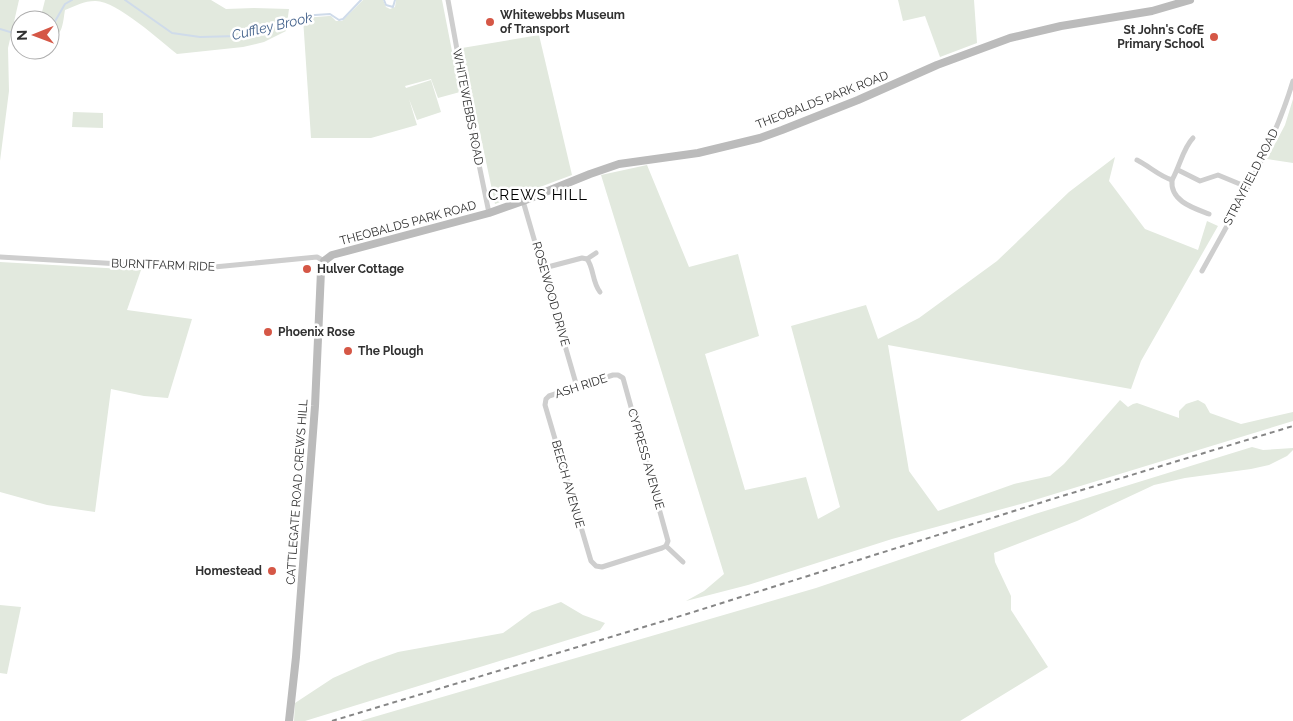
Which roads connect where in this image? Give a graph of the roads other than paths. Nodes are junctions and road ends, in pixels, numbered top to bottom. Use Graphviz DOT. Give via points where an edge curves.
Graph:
graph roads {
  1 [pos="448,0"];
  2 [pos="1190,0"];
  3 [pos="1293,81"];
  4 [pos="1193,138"];
  5 [pos="1138,160"];
  6 [pos="1178,170"];
  7 [pos="1172,180"];
  8 [pos="1247,187"];
  9 [pos="523,201"];
  10 [pos="489,213"];
  11 [pos="1209,214"];
  12 [pos="596,253"];
  13 [pos="0,257"];
  14 [pos="587,259"];
  15 [pos="323,263"];
  16 [pos="544,268"];
  17 [pos="1202,271"];
  18 [pos="600,292"];
  19 [pos="618,375"];
  20 [pos="577,387"];
  21 [pos="546,399"];
  22 [pos="666,546"];
  23 [pos="682,562"];
  24 [pos="290,721"];
  1 -- 10 [label="street, WHITEWEBBS ROAD"];
  2 -- 9 [label="street, THEOBALDS PARK ROAD" via="1145,13 1061,26 1010,38 760,138 698,153 619,164"];
  3 -- 8 [label="street, STRAYFIELD ROAD" via="1277,126"];
  4 -- 6 [label="street" via="1186,146"];
  5 -- 7 [label="street"];
  6 -- 7 [label="street"];
  6 -- 8 [label="street" via="1200,181 1218,175"];
  7 -- 11 [label="street" via="1176,196"];
  8 -- 17 [label="street, STRAYFIELD ROAD"];
  9 -- 10 [label="street, THEOBALDS PARK ROAD"];
  9 -- 16 [label="street, ROSEWOOD DRIVE"];
  10 -- 15 [label="street, THEOBALDS PARK ROAD" via="345,251 332,255"];
  12 -- 14 [label="street"];
  13 -- 15 [label="street, BURNTFARM RIDE" via="214,267 317,256"];
  14 -- 16 [label="street"];
  14 -- 18 [label="street"];
  15 -- 24 [label="street, CATTLEGATE ROAD CREWS HILL"];
  16 -- 20 [label="street, ROSEWOOD DRIVE"];
  19 -- 20 [label="street, ASH RIDE"];
  19 -- 22 [label="street, CYPRESS AVENUE" via="623,378 626,388 667,536"];
  20 -- 21 [label="street, ASH RIDE"];
  21 -- 22 [label="street, BEECH AVENUE" via="545,405 591,561 602,567"];
  22 -- 23 [label="street"];
}
